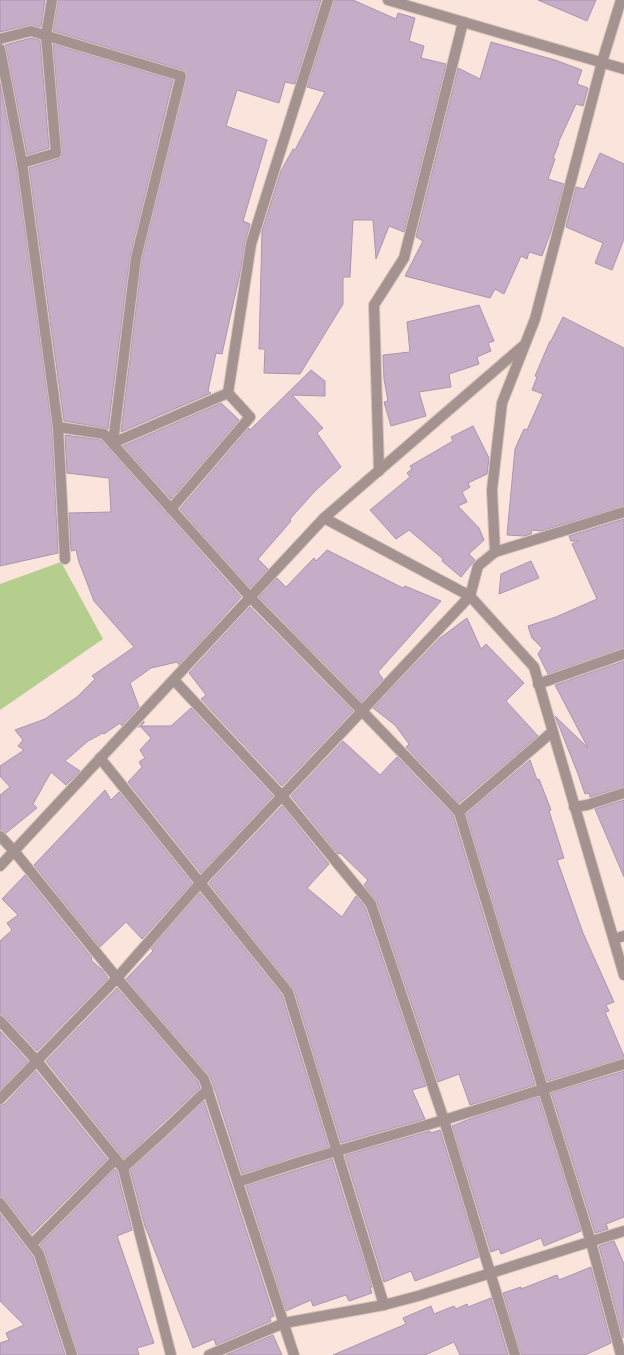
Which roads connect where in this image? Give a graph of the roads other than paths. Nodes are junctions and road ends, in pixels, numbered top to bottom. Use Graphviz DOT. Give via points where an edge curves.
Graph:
graph roads {
  1 [pos="52,0"];
  2 [pos="328,0"];
  3 [pos="388,0"];
  4 [pos="621,0"];
  5 [pos="463,22"];
  6 [pos="46,35"];
  7 [pos="0,39"];
  8 [pos="0,49"];
  9 [pos="602,62"];
  10 [pos="624,69"];
  11 [pos="22,162"];
  12 [pos="525,345"];
  13 [pos="228,393"];
  14 [pos="58,427"];
  15 [pos="113,444"];
  16 [pos="379,471"];
  17 [pos="172,509"];
  18 [pos="624,512"];
  19 [pos="324,518"];
  20 [pos="495,552"];
  21 [pos="65,559"];
  22 [pos="470,596"];
  23 [pos="250,597"];
  24 [pos="624,654"];
  25 [pos="174,680"];
  26 [pos="538,684"];
  27 [pos="362,711"];
  28 [pos="552,732"];
  29 [pos="100,758"];
  30 [pos="624,793"];
  31 [pos="282,796"];
  32 [pos="574,807"];
  33 [pos="459,812"];
  34 [pos="0,836"];
  35 [pos="14,851"];
  36 [pos="0,866"];
  37 [pos="201,882"];
  38 [pos="624,936"];
  39 [pos="614,939"];
  40 [pos="624,975"];
  41 [pos="117,978"];
  42 [pos="0,1021"];
  43 [pos="37,1061"];
  44 [pos="624,1064"];
  45 [pos="208,1089"];
  46 [pos="543,1089"];
  47 [pos="0,1098"];
  48 [pos="444,1120"];
  49 [pos="336,1151"];
  50 [pos="116,1159"];
  51 [pos="123,1168"];
  52 [pos="238,1182"];
  53 [pos="0,1203"];
  54 [pos="624,1231"];
  55 [pos="591,1242"];
  56 [pos="32,1244"];
  57 [pos="489,1274"];
  58 [pos="384,1305"];
  59 [pos="284,1324"];
  60 [pos="624,1354"];
  61 [pos="72,1355"];
  62 [pos="171,1355"];
  63 [pos="209,1355"];
  64 [pos="294,1355"];
  65 [pos="515,1355"];
  66 [pos="620,1355"];
  1 -- 6 [label="street"];
  2 -- 13 [label="street" via="251,244"];
  3 -- 5 [label="street"];
  4 -- 9 [label="street"];
  5 -- 9 [label="street"];
  5 -- 16 [label="street" via="404,258 374,305"];
  6 -- 7 [label="street" via="31,31"];
  6 -- 11 [label="street" via="56,153"];
  6 -- 15 [label="street" via="181,76 136,258"];
  8 -- 11 [label="street"];
  9 -- 10 [label="street"];
  9 -- 12 [label="street" via="535,319"];
  11 -- 14 [label="street"];
  12 -- 16 [label="street"];
  12 -- 20 [label="street" via="502,403 492,490"];
  13 -- 15 [label="street"];
  13 -- 17 [label="street" via="250,417"];
  14 -- 15 [label="street" via="104,434"];
  14 -- 21 [label="street"];
  15 -- 17 [label="street"];
  16 -- 19 [label="street"];
  17 -- 23 [label="street"];
  18 -- 20 [label="street"];
  19 -- 22 [label="street"];
  19 -- 23 [label="street"];
  20 -- 22 [label="street" via="478,566"];
  22 -- 26 [label="street" via="534,667"];
  22 -- 27 [label="street"];
  23 -- 25 [label="street"];
  23 -- 27 [label="street"];
  24 -- 26 [label="street"];
  25 -- 29 [label="street"];
  25 -- 31 [label="street"];
  26 -- 28 [label="street"];
  27 -- 31 [label="street"];
  27 -- 33 [label="street"];
  28 -- 32 [label="street"];
  28 -- 33 [label="street"];
  29 -- 35 [label="street"];
  29 -- 37 [label="street"];
  30 -- 32 [label="street"];
  31 -- 37 [label="street"];
  31 -- 48 [label="street" via="371,904"];
  32 -- 39 [label="street"];
  33 -- 46 [label="street"];
  34 -- 35 [label="street"];
  35 -- 36 [label="street"];
  35 -- 41 [label="street"];
  37 -- 41 [label="street"];
  37 -- 49 [label="street" via="288,992"];
  38 -- 39 [label="street"];
  39 -- 40 [label="street"];
  41 -- 43 [label="street"];
  41 -- 45 [label="street" via="204,1080"];
  42 -- 43 [label="street"];
  43 -- 47 [label="street"];
  43 -- 50 [label="street"];
  44 -- 46 [label="street"];
  45 -- 51 [label="street"];
  45 -- 52 [label="street"];
  46 -- 48 [label="street"];
  46 -- 55 [label="street"];
  48 -- 49 [label="street"];
  48 -- 57 [label="street"];
  49 -- 52 [label="street"];
  49 -- 58 [label="street"];
  50 -- 51 [label="street"];
  50 -- 56 [label="street"];
  51 -- 62 [label="street"];
  52 -- 59 [label="street"];
  53 -- 56 [label="street"];
  54 -- 55 [label="street"];
  55 -- 57 [label="street"];
  55 -- 66 [label="street"];
  56 -- 61 [label="street" via="39,1254"];
  57 -- 58 [label="street"];
  57 -- 65 [label="street"];
  58 -- 59 [label="street"];
  59 -- 63 [label="street"];
  59 -- 64 [label="street"];
  60 -- 66 [label="street"];
}
